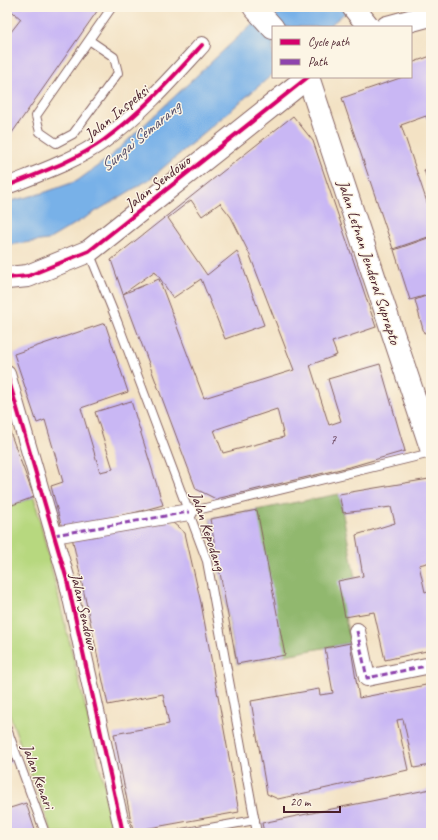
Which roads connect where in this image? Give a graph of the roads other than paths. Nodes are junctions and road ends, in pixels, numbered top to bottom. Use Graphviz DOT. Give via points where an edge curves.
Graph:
graph roads {
  1 [pos="112,7"];
  2 [pos="254,7"];
  3 [pos="431,15"];
  4 [pos="391,26"];
  5 [pos="272,27"];
  6 [pos="89,40"];
  7 [pos="202,45"];
  8 [pos="307,78"];
  9 [pos="308,78"];
  10 [pos="7,186"];
  11 [pos="89,251"];
  12 [pos="7,278"];
  13 [pos="8,384"];
  14 [pos="425,412"];
  15 [pos="431,448"];
  16 [pos="431,453"];
  17 [pos="189,512"];
  18 [pos="54,535"];
  19 [pos="357,631"];
  20 [pos="431,665"];
  21 [pos="7,729"];
  22 [pos="255,820"];
  23 [pos="45,833"];
  24 [pos="123,833"];
  25 [pos="182,833"];
  26 [pos="257,833"];
  1 -- 6 [label="lane"];
  2 -- 5 [label="main road"];
  3 -- 4 [label="main road"];
  6 -- 6 [label="lane" via="114,57 118,73 73,134 56,143 40,132 36,116"];
  7 -- 10 [label="street, Jalan Inspeksi" via="156,95 103,141 62,163"];
  8 -- 11 [label="main road, Jalan Sendowo"];
  9 -- 14 [label="main road, Jalan Letnan Jenderal Suprapto"];
  11 -- 12 [label="main road, Jalan Sendowo" via="28,276"];
  11 -- 17 [label="lane, Jalan Kepodang"];
  13 -- 18 [label="street, Jalan Sendowo"];
  14 -- 15 [label="main road, Jalan Letnan Jenderal Suprapto"];
  16 -- 17 [label="lane"];
  17 -- 18 [label="street"];
  17 -- 22 [label="lane, Jalan Kepodang" via="206,561"];
  18 -- 24 [label="street, Jalan Sendowo"];
  19 -- 20 [label="street" via="367,678"];
  21 -- 23 [label="lane, Jalan Kenari"];
  22 -- 25 [label="lane"];
  22 -- 26 [label="lane, Jalan Kepodang"];
}
